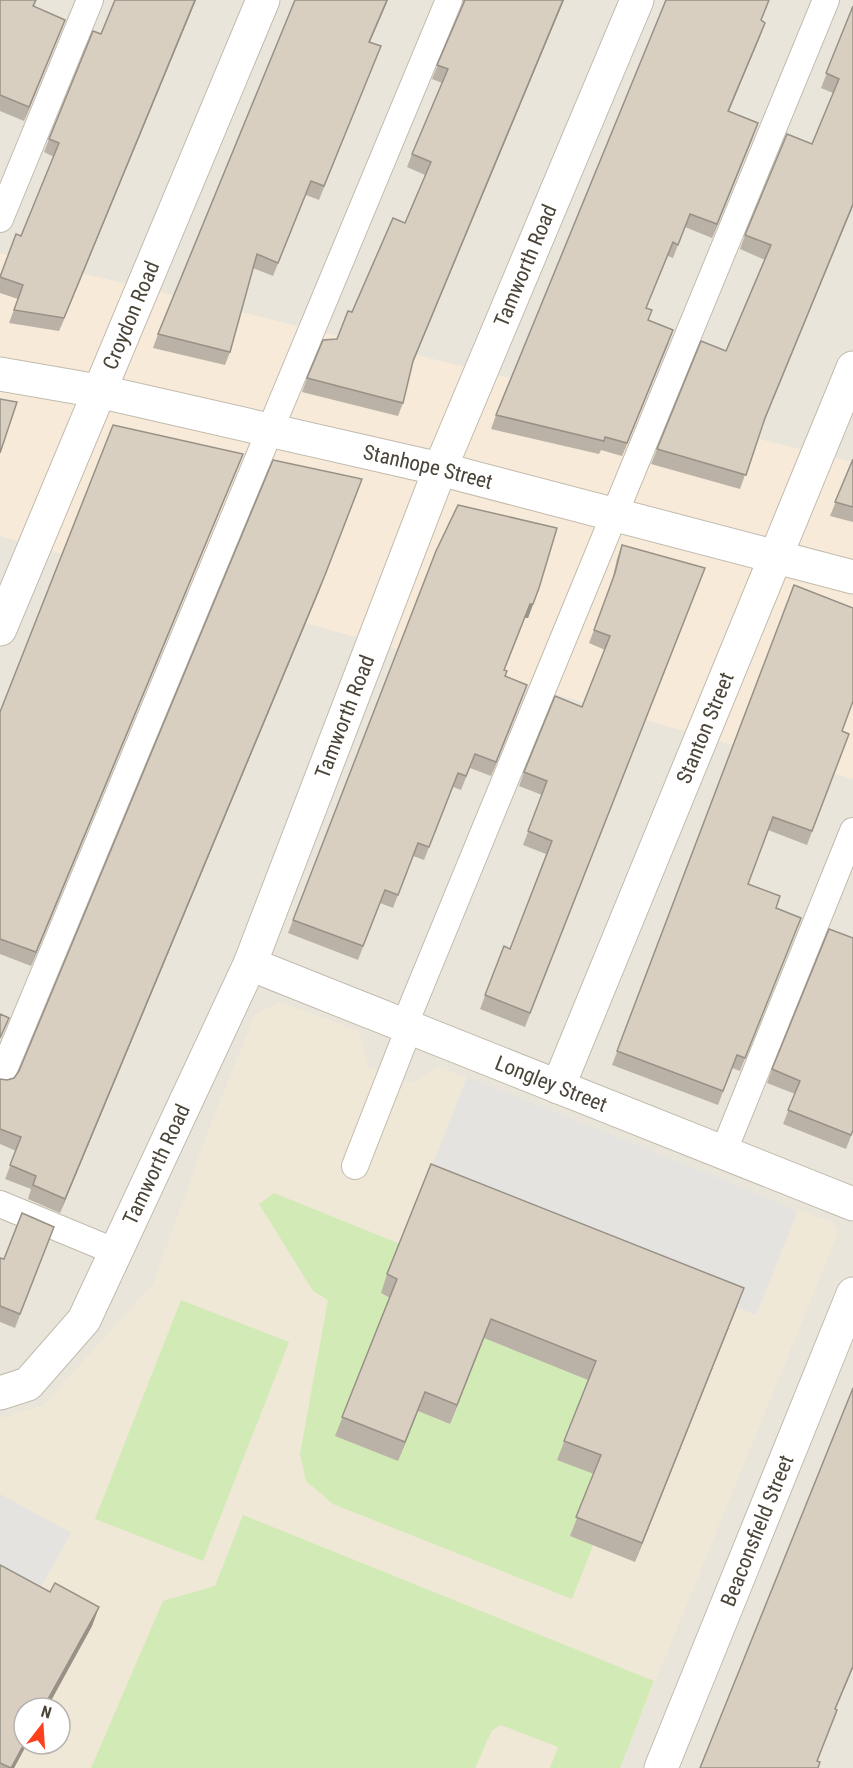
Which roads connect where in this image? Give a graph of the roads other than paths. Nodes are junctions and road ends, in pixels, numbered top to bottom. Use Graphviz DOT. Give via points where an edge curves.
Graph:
graph roads {
  1 [pos="90,0"];
  2 [pos="263,0"];
  3 [pos="449,0"];
  4 [pos="637,0"];
  5 [pos="826,0"];
  6 [pos="0,219"];
  7 [pos="853,368"];
  8 [pos="0,374"];
  9 [pos="98,391"];
  10 [pos="269,430"];
  11 [pos="440,469"];
  12 [pos="614,514"];
  13 [pos="775,555"];
  14 [pos="853,577"];
  15 [pos="0,629"];
  16 [pos="853,831"];
  17 [pos="249,964"];
  18 [pos="407,1027"];
  19 [pos="0,1079"];
  20 [pos="558,1087"];
  21 [pos="723,1153"];
  22 [pos="355,1166"];
  23 [pos="0,1204"];
  24 [pos="853,1204"];
  25 [pos="116,1252"];
  26 [pos="853,1294"];
  27 [pos="0,1393"];
  28 [pos="661,1768"];
  1 -- 6 [label="lane"];
  2 -- 9 [label="street, Croydon Road"];
  3 -- 10 [label="lane"];
  4 -- 11 [label="street, Tamworth Road"];
  5 -- 12 [label="lane"];
  7 -- 13 [label="street, Stanton Street"];
  8 -- 9 [label="street, Stanhope Street"];
  9 -- 10 [label="street, Stanhope Street"];
  9 -- 15 [label="street, Croydon Road"];
  10 -- 11 [label="street, Stanhope Street"];
  10 -- 19 [label="lane"];
  11 -- 12 [label="street, Stanhope Street"];
  11 -- 17 [label="street, Tamworth Road"];
  12 -- 13 [label="street, Stanhope Street"];
  12 -- 18 [label="lane"];
  13 -- 14 [label="street, Stanhope Street"];
  13 -- 20 [label="street, Stanton Street"];
  16 -- 21 [label="lane"];
  17 -- 18 [label="street, Longley Street"];
  17 -- 25 [label="street, Tamworth Road"];
  18 -- 20 [label="street, Longley Street"];
  18 -- 22 [label="lane"];
  20 -- 21 [label="street, Longley Street"];
  21 -- 24 [label="street, Longley Street"];
  23 -- 25 [label="lane"];
  25 -- 27 [label="street, Tamworth Road" via="84,1320 28,1384"];
  26 -- 28 [label="street, Beaconsfield Street"];
}
